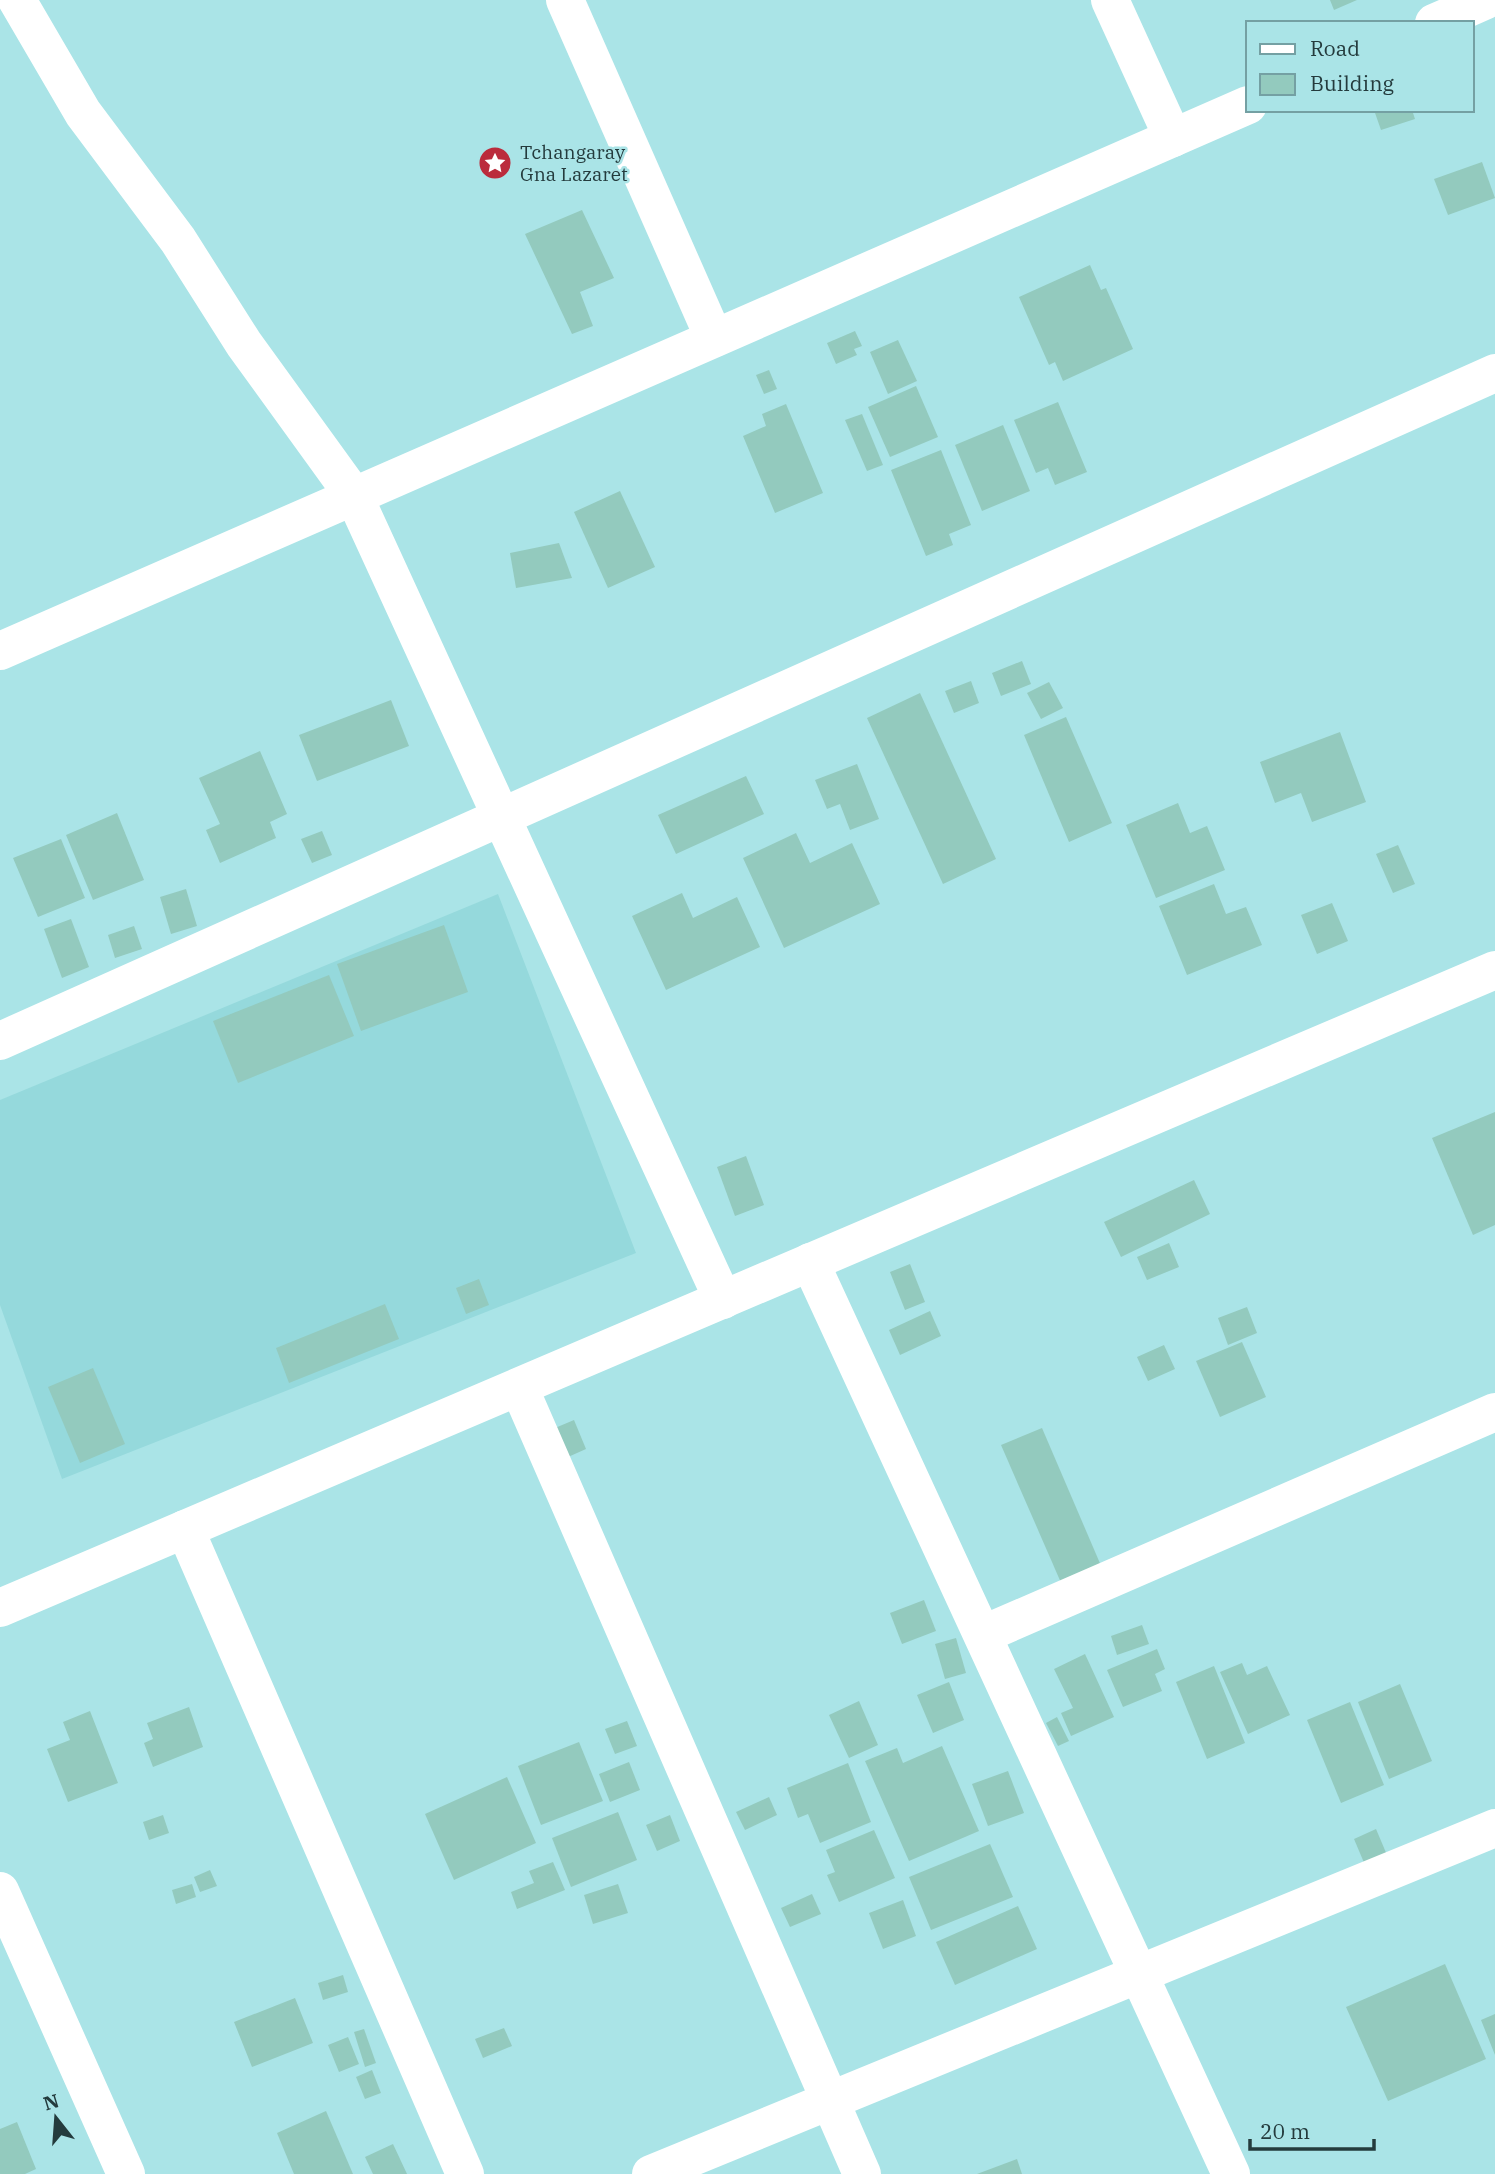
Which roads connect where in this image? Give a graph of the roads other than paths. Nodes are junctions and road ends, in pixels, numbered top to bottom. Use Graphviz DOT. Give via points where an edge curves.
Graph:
graph roads {
  1 [pos="17,0"];
  2 [pos="565,0"];
  3 [pos="1110,0"];
  4 [pos="1486,0"];
  5 [pos="1439,21"];
  6 [pos="1246,105"];
  7 [pos="1173,138"];
  8 [pos="715,338"];
  9 [pos="1495,373"];
  10 [pos="354,496"];
  11 [pos="0,651"];
  12 [pos="502,817"];
  13 [pos="1495,970"];
  14 [pos="0,1041"];
  15 [pos="810,1262"];
  16 [pos="723,1300"];
  17 [pos="519,1387"];
  18 [pos="1495,1412"];
  19 [pos="185,1529"];
  20 [pos="0,1608"];
  21 [pos="984,1634"];
  22 [pos="1495,1828"];
  23 [pos="0,1891"];
  24 [pos="1140,1973"];
  25 [pos="830,2101"];
  26 [pos="127,2174"];
  27 [pos="465,2174"];
  28 [pos="651,2174"];
  29 [pos="862,2174"];
  30 [pos="1231,2174"];
  1 -- 10 [label="street" via="83,113"];
  2 -- 8 [label="street"];
  3 -- 7 [label="street"];
  4 -- 5 [label="street"];
  6 -- 7 [label="street"];
  7 -- 8 [label="street"];
  8 -- 10 [label="street"];
  9 -- 12 [label="street"];
  10 -- 11 [label="street"];
  10 -- 12 [label="street"];
  12 -- 14 [label="street"];
  12 -- 16 [label="street"];
  13 -- 15 [label="street"];
  15 -- 16 [label="street"];
  15 -- 21 [label="street"];
  16 -- 17 [label="street"];
  17 -- 19 [label="street"];
  17 -- 25 [label="street"];
  18 -- 21 [label="street"];
  19 -- 20 [label="street"];
  19 -- 27 [label="street"];
  21 -- 24 [label="street"];
  22 -- 24 [label="street"];
  23 -- 26 [label="street"];
  24 -- 25 [label="street"];
  24 -- 30 [label="street"];
  25 -- 28 [label="street"];
  25 -- 29 [label="street"];
}
